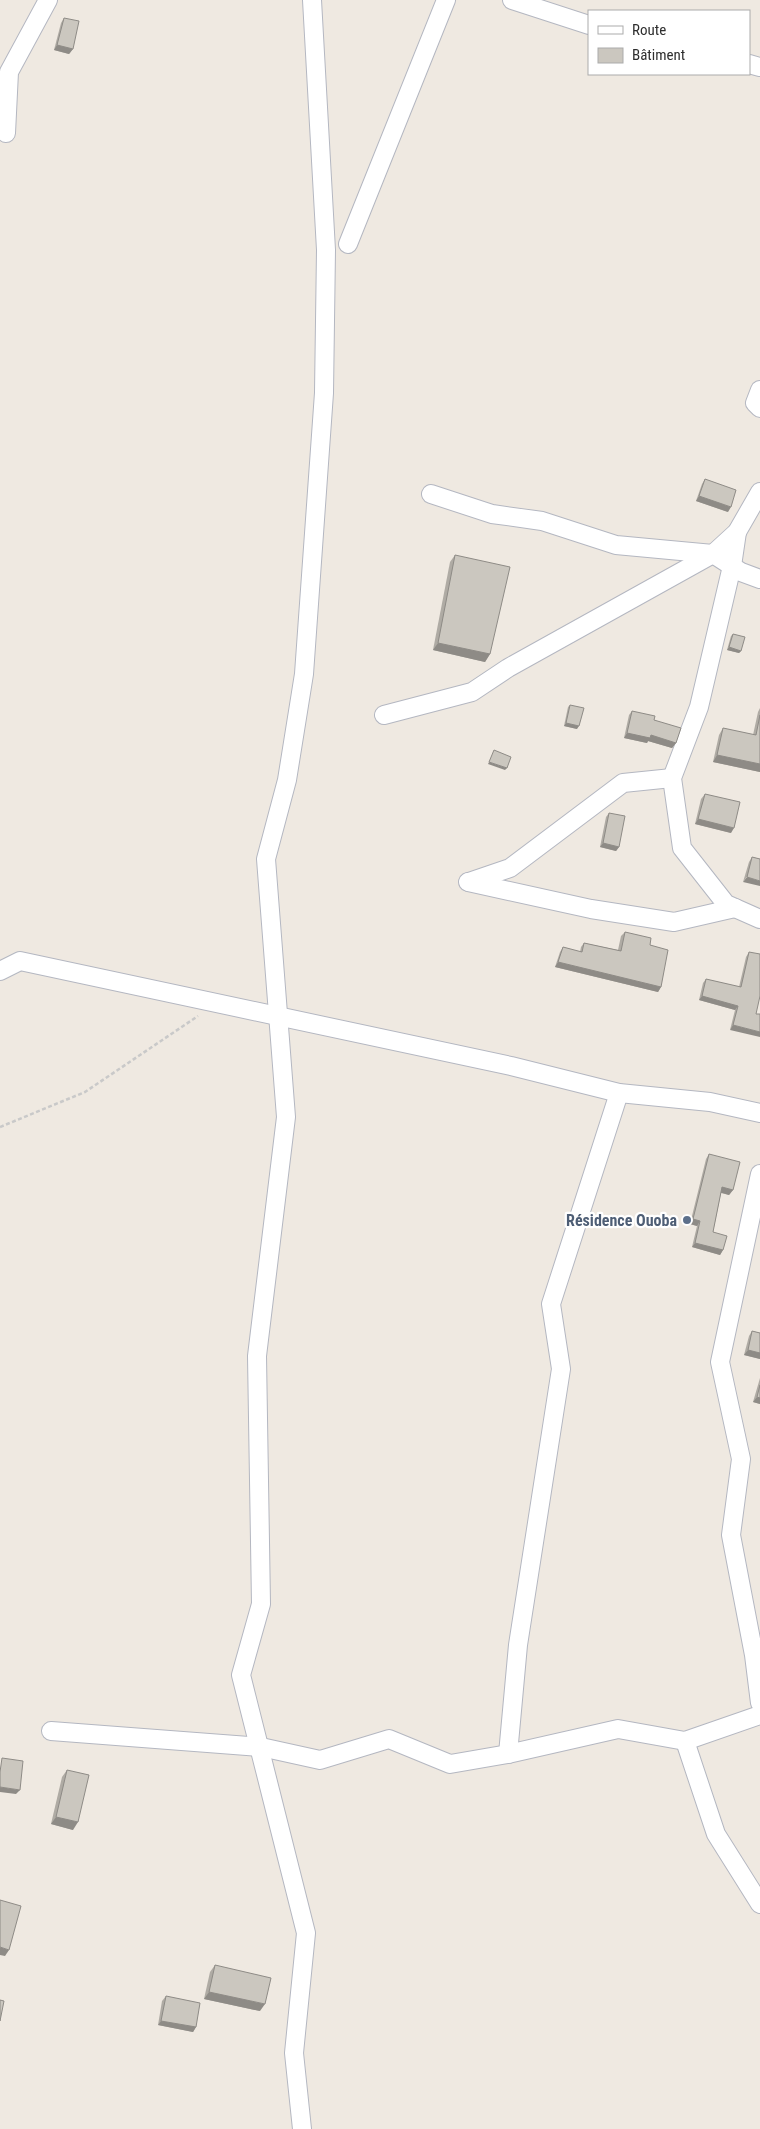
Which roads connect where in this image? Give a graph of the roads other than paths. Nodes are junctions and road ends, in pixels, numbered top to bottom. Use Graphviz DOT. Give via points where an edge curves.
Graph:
graph roads {
  1 [pos="48,0"];
  2 [pos="312,0"];
  3 [pos="446,0"];
  4 [pos="512,0"];
  5 [pos="588,25"];
  6 [pos="6,132"];
  7 [pos="348,244"];
  8 [pos="760,390"];
  9 [pos="760,408"];
  10 [pos="760,492"];
  11 [pos="431,494"];
  12 [pos="737,532"];
  13 [pos="714,554"];
  14 [pos="732,566"];
  15 [pos="760,579"];
  16 [pos="384,715"];
  17 [pos="672,778"];
  18 [pos="735,908"];
  19 [pos="760,919"];
  20 [pos="0,971"];
  21 [pos="278,1018"];
  22 [pos="619,1093"];
  23 [pos="760,1113"];
  24 [pos="760,1174"];
  25 [pos="760,1703"];
  26 [pos="760,1715"];
  27 [pos="50,1731"];
  28 [pos="685,1741"];
  29 [pos="261,1747"];
  30 [pos="508,1754"];
  31 [pos="760,1904"];
  32 [pos="302,2129"];
  1 -- 6 [label="street" via="9,72"];
  2 -- 21 [label="street" via="326,250 324,394 304,674 287,780 266,859"];
  3 -- 7 [label="street"];
  4 -- 5 [label="street"];
  8 -- 9 [label="street" via="755,402"];
  10 -- 12 [label="street"];
  11 -- 13 [label="street" via="492,514 542,521 616,545"];
  12 -- 13 [label="street"];
  12 -- 14 [label="street"];
  13 -- 14 [label="street"];
  13 -- 16 [label="street" via="472,692"];
  14 -- 15 [label="street"];
  14 -- 17 [label="street" via="699,707"];
  17 -- 18 [label="street" via="682,848 726,904"];
  17 -- 18 [label="street" via="623,783 510,868 468,882 591,909 674,922"];
  18 -- 19 [label="street"];
  20 -- 21 [label="street" via="20,961"];
  21 -- 22 [label="street" via="511,1066"];
  21 -- 29 [label="street" via="286,1117 257,1356 261,1604 241,1675"];
  22 -- 23 [label="street" via="710,1102"];
  22 -- 30 [label="street" via="551,1304 561,1369 518,1645"];
  24 -- 25 [label="street" via="720,1362 741,1459 731,1535"];
  26 -- 28 [label="street"];
  27 -- 29 [label="street"];
  28 -- 30 [label="street" via="618,1729"];
  28 -- 31 [label="street" via="716,1834"];
  29 -- 30 [label="street" via="320,1760 388,1739 450,1764"];
  29 -- 32 [label="street" via="306,1932 294,2053"];
}
